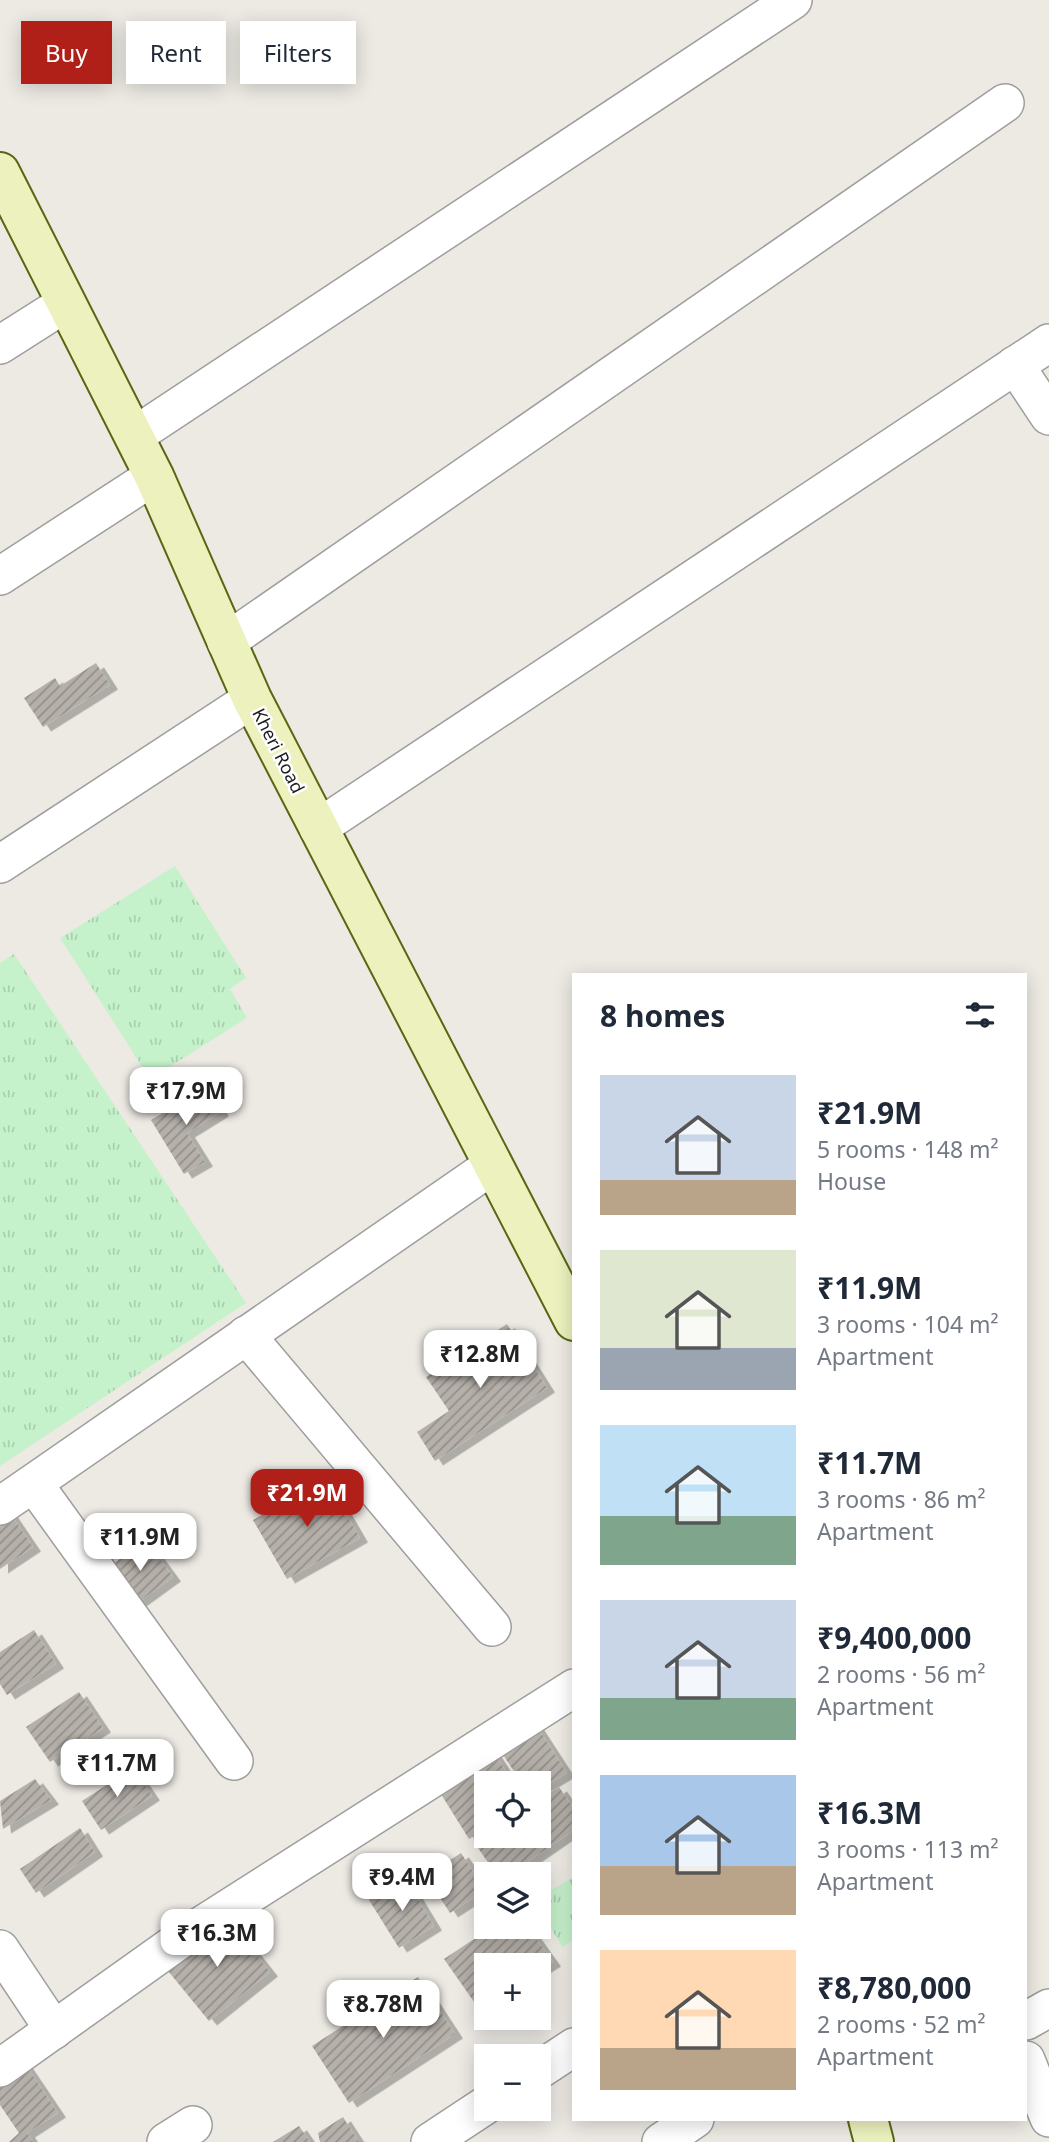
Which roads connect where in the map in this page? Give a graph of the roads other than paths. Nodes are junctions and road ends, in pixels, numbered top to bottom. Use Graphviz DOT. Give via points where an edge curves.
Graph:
graph roads {
  1 [pos="793,0"];
  2 [pos="1005,103"];
  3 [pos="0,172"];
  4 [pos="66,303"];
  5 [pos="1049,343"];
  6 [pos="0,345"];
  7 [pos="1015,365"];
  8 [pos="1049,416"];
  9 [pos="134,436"];
  10 [pos="154,476"];
  11 [pos="0,576"];
  12 [pos="226,642"];
  13 [pos="252,699"];
  14 [pos="318,828"];
  15 [pos="0,863"];
  16 [pos="493,1165"];
  17 [pos="572,1317"];
  18 [pos="246,1335"];
  19 [pos="34,1484"];
  20 [pos="0,1506"];
  21 [pos="492,1628"];
  22 [pos="572,1689"];
  23 [pos="234,1761"];
  24 [pos="0,1950"];
  25 [pos="1049,2008"];
  26 [pos="1027,2020"];
  27 [pos="54,2030"];
  28 [pos="572,2048"];
  29 [pos="551,2062"];
  30 [pos="1027,2063"];
  31 [pos="0,2068"];
  32 [pos="474,2113"];
  33 [pos="1049,2118"];
  34 [pos="692,2121"];
  35 [pos="430,2142"];
  36 [pos="661,2142"];
  1 -- 9 [label="street"];
  2 -- 12 [label="street"];
  3 -- 4 [label="street, Kheri Road"];
  4 -- 6 [label="street"];
  4 -- 9 [label="street, Kheri Road"];
  5 -- 7 [label="street"];
  7 -- 8 [label="street"];
  7 -- 14 [label="street"];
  9 -- 10 [label="street, Kheri Road"];
  10 -- 11 [label="street"];
  10 -- 12 [label="street, Kheri Road"];
  12 -- 13 [label="street, Kheri Road"];
  13 -- 14 [label="street, Kheri Road"];
  13 -- 15 [label="street"];
  14 -- 16 [label="street, Kheri Road"];
  16 -- 17 [label="street, Kheri Road"];
  16 -- 18 [label="street"];
  18 -- 19 [label="street"];
  18 -- 21 [label="street"];
  19 -- 20 [label="street"];
  19 -- 23 [label="street"];
  22 -- 27 [label="street" via="191,1932"];
  24 -- 27 [label="street"];
  25 -- 26 [label="street"];
  27 -- 31 [label="street"];
  28 -- 29 [label="street"];
  30 -- 33 [label="street"];
  32 -- 35 [label="street"];
  34 -- 36 [label="street"];
}
